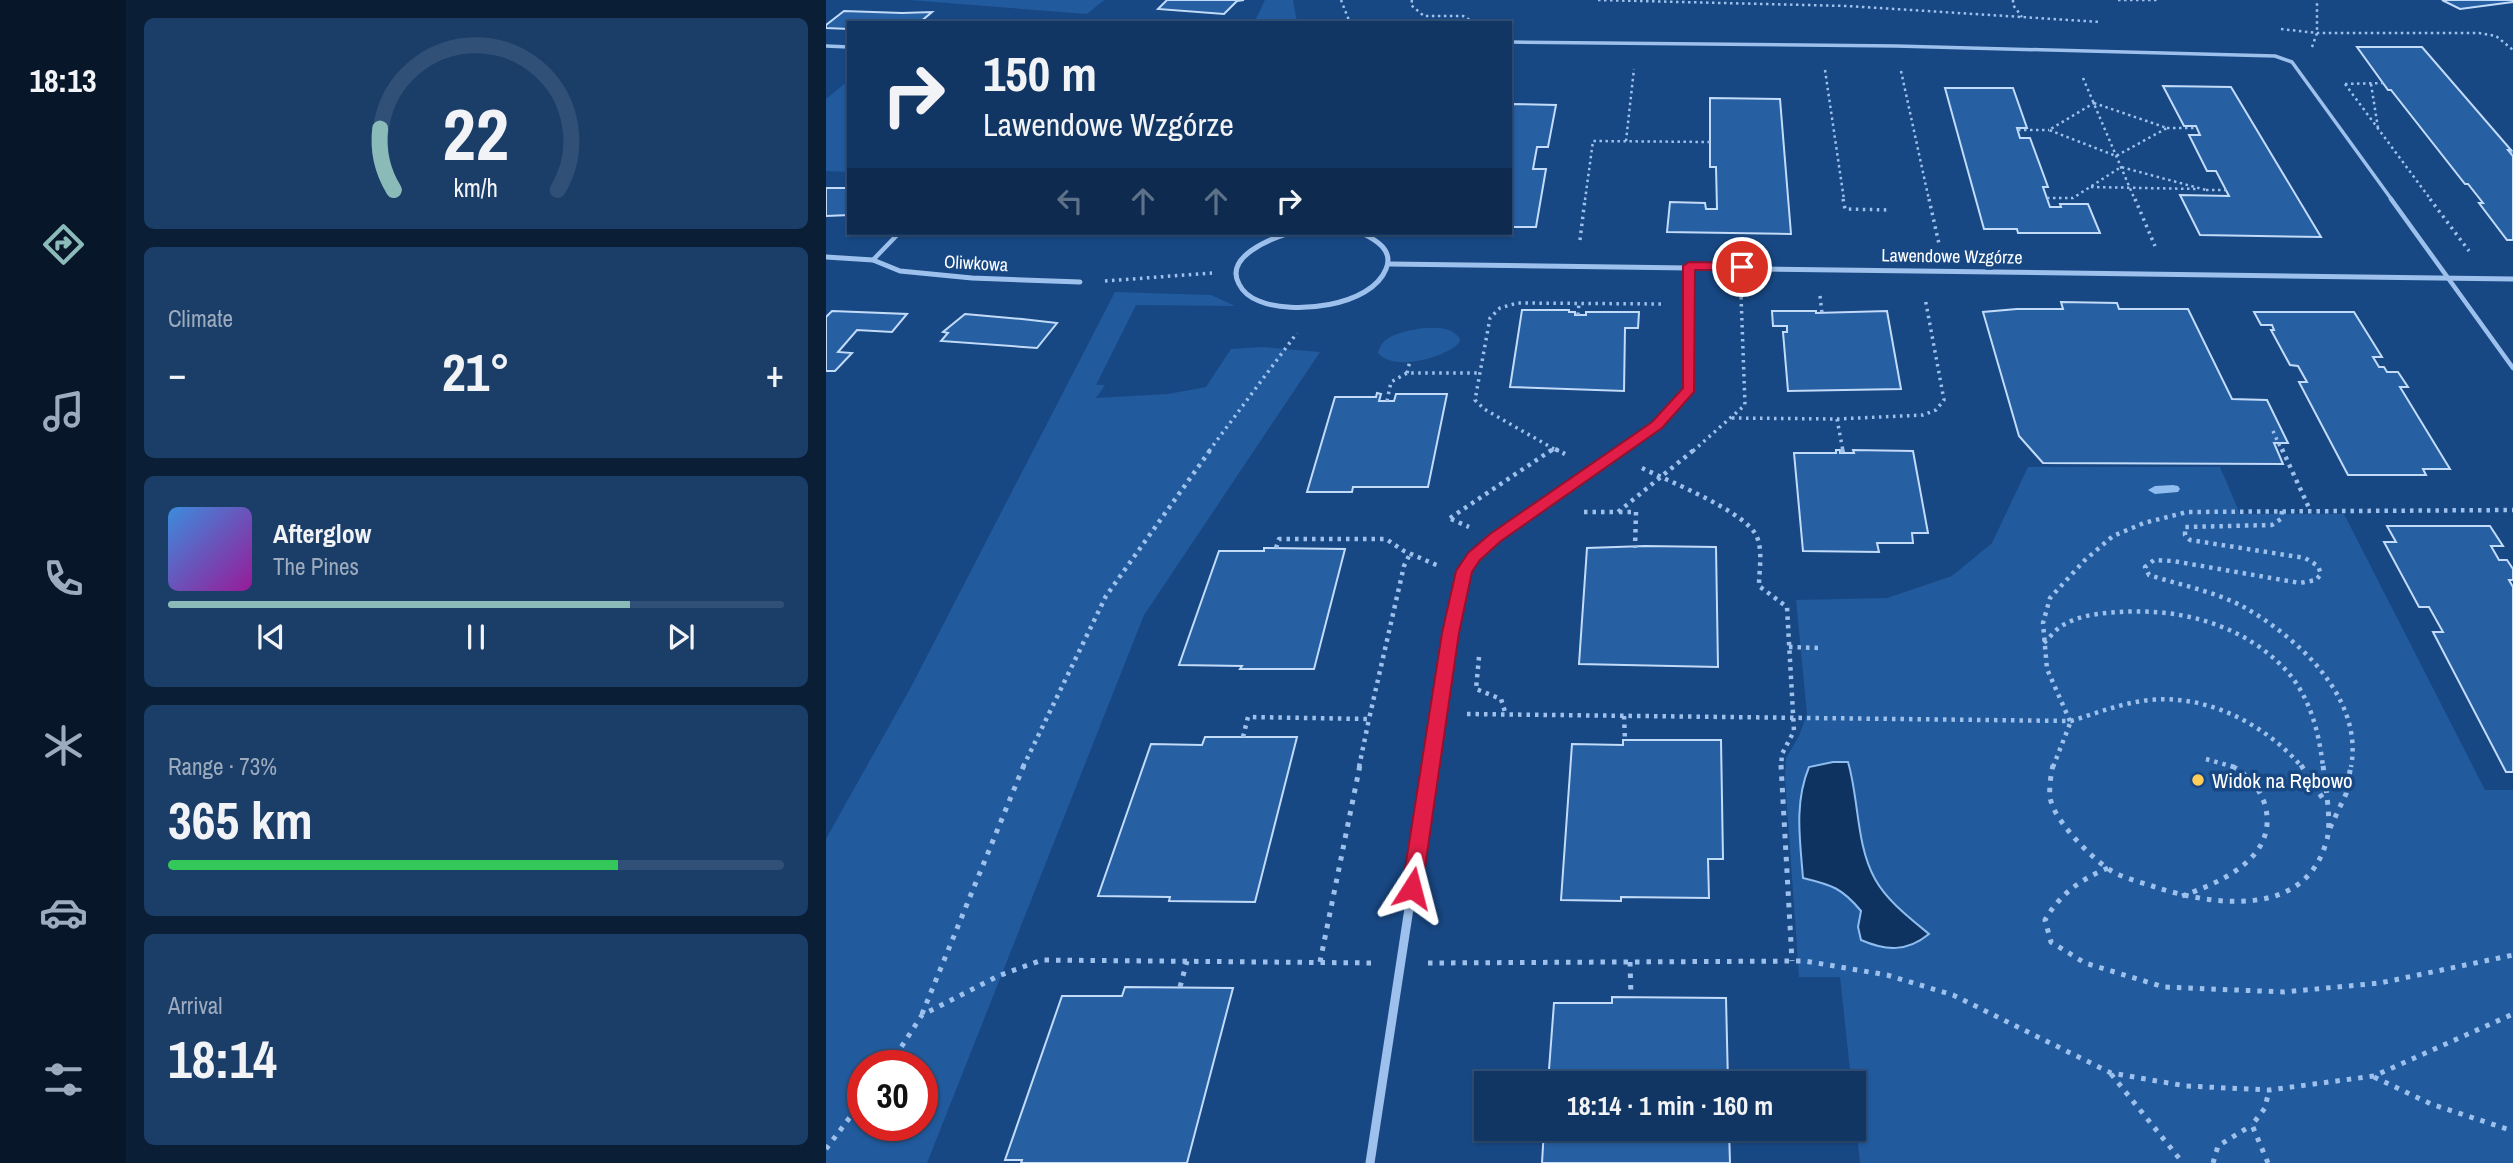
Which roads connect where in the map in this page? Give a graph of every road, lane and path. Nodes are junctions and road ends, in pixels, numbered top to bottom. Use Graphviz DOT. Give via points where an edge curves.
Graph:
graph roads {
  1 [pos="1341,0"];
  2 [pos="1412,0"];
  3 [pos="1598,0"];
  4 [pos="2014,0"];
  5 [pos="2118,0"];
  6 [pos="2159,0"];
  7 [pos="2317,0"];
  8 [pos="1349,21"];
  9 [pos="1472,21"];
  10 [pos="1512,42"];
  11 [pos="1637,43"];
  12 [pos="1822,45"];
  13 [pos="826,46"];
  14 [pos="1896,46"];
  15 [pos="847,47"];
  16 [pos="2513,50"];
  17 [pos="2083,79"];
  18 [pos="2383,83"];
  19 [pos="2371,84"];
  20 [pos="2094,103"];
  21 [pos="2166,128"];
  22 [pos="2197,128"];
  23 [pos="2378,129"];
  24 [pos="2018,130"];
  25 [pos="2049,131"];
  26 [pos="1626,141"];
  27 [pos="1710,142"];
  28 [pos="2116,156"];
  29 [pos="2121,167"];
  30 [pos="2090,187"];
  31 [pos="2130,188"];
  32 [pos="2206,190"];
  33 [pos="2226,190"];
  34 [pos="2047,198"];
  35 [pos="1890,209"];
  36 [pos="897,235"];
  37 [pos="1284,235"];
  38 [pos="1366,235"];
  39 [pos="1579,251"];
  40 [pos="1941,255"];
  41 [pos="826,257"];
  42 [pos="2160,257"];
  43 [pos="873,260"];
  44 [pos="2476,261"];
  45 [pos="1390,264"];
  46 [pos="1689,266"];
  47 [pos="1236,270"];
  48 [pos="2449,278"];
  49 [pos="2513,279"];
  50 [pos="1080,282"];
  51 [pos="1741,284"];
  52 [pos="1922,286"];
  53 [pos="1668,293"];
  54 [pos="1579,303"];
  55 [pos="1318,307"];
  56 [pos="1578,315"];
  57 [pos="1410,361"];
  58 [pos="2513,368"];
  59 [pos="1407,373"];
  60 [pos="1480,373"];
  61 [pos="1387,401"];
  62 [pos="1731,418"];
  63 [pos="1837,419"];
  64 [pos="2273,430"];
  65 [pos="1554,449"];
  66 [pos="1843,453"];
  67 [pos="1615,454"];
  68 [pos="1576,460"];
  69 [pos="1662,478"];
  70 [pos="2310,510"];
  71 [pos="2513,510"];
  72 [pos="2282,511"];
  73 [pos="1572,512"];
  74 [pos="1618,512"];
  75 [pos="1477,531"];
  76 [pos="1276,548"];
  77 [pos="1635,548"];
  78 [pos="1410,554"];
  79 [pos="1448,561"];
  80 [pos="2044,643"];
  81 [pos="1480,644"];
  82 [pos="1790,647"];
  83 [pos="1821,648"];
  84 [pos="1438,713"];
  85 [pos="1506,715"];
  86 [pos="1624,716"];
  87 [pos="1794,718"];
  88 [pos="1369,719"];
  89 [pos="2071,721"];
  90 [pos="1243,737"];
  91 [pos="1625,740"];
  92 [pos="2206,759"];
  93 [pos="2325,802"];
  94 [pos="2330,828"];
  95 [pos="2108,869"];
  96 [pos="2181,896"];
  97 [pos="2513,955"];
  98 [pos="1187,961"];
  99 [pos="1792,961"];
  100 [pos="1320,962"];
  101 [pos="1630,962"];
  102 [pos="1401,963"];
  103 [pos="1180,988"];
  104 [pos="1631,997"];
  105 [pos="2513,1014"];
  106 [pos="922,1015"];
  107 [pos="899,1050"];
  108 [pos="2111,1073"];
  109 [pos="2374,1076"];
  110 [pos="2269,1090"];
  111 [pos="847,1121"];
  112 [pos="2252,1125"];
  113 [pos="2513,1131"];
  114 [pos="826,1149"];
  115 [pos="1370,1163"];
  116 [pos="2183,1163"];
  117 [pos="2213,1163"];
  118 [pos="2268,1163"];
  1 -- 8 [label="path"];
  2 -- 9 [label="path" via="1424,16 1464,16"];
  3 -- 4 [label="path" via="1847,6 2023,17"];
  5 -- 6 [label="path"];
  7 -- 16 [label="path" via="2317,33 2480,33 2496,36"];
  10 -- 11 [label="lane"];
  11 -- 12 [label="lane"];
  11 -- 26 [label="path"];
  12 -- 14 [label="lane"];
  12 -- 35 [label="path" via="1845,209"];
  13 -- 15 [label="lane"];
  14 -- 40 [label="path"];
  14 -- 48 [label="lane" via="2275,56 2292,62"];
  17 -- 20 [label="path"];
  18 -- 19 [label="path"];
  19 -- 23 [label="path"];
  19 -- 23 [label="path" via="2344,84"];
  20 -- 21 [label="path"];
  20 -- 25 [label="path"];
  20 -- 28 [label="path"];
  21 -- 22 [label="path"];
  21 -- 28 [label="path"];
  23 -- 44 [label="path"];
  24 -- 25 [label="path"];
  25 -- 28 [label="path"];
  26 -- 27 [label="path"];
  26 -- 39 [label="path" via="1593,141"];
  28 -- 29 [label="path"];
  29 -- 30 [label="path"];
  29 -- 31 [label="path"];
  29 -- 32 [label="path"];
  30 -- 31 [label="path"];
  30 -- 34 [label="path" via="2073,198"];
  31 -- 32 [label="path"];
  31 -- 42 [label="path"];
  32 -- 33 [label="path"];
  36 -- 43 [label="lane"];
  37 -- 47 [label="street" via="1257,246"];
  38 -- 45 [label="street" via="1388,252"];
  41 -- 43 [label="street, Oliwkowa"];
  43 -- 50 [label="street, Oliwkowa" via="900,271"];
  45 -- 46 [label="street, Lawendowe Wzgórze"];
  45 -- 55 [label="street" via="1383,278 1367,291"];
  46 -- 48 [label="street, Lawendowe Wzgórze"];
  46 -- 67 [label="street" via="1689,389 1657,425"];
  47 -- 50 [label="path"];
  47 -- 55 [label="street" via="1237,283 1266,304"];
  48 -- 49 [label="street, Lawendowe Wzgórze"];
  48 -- 58 [label="lane"];
  51 -- 62 [label="path" via="1745,405"];
  52 -- 63 [label="path" via="1944,400 1923,415"];
  53 -- 54 [label="path" via="1668,304"];
  54 -- 56 [label="path"];
  54 -- 60 [label="path" via="1517,303 1500,308 1490,318"];
  55 -- 106 [label="path" via="1191,475 1107,596 1034,741"];
  57 -- 59 [label="path"];
  59 -- 60 [label="path"];
  59 -- 61 [label="path" via="1391,382"];
  60 -- 65 [label="path" via="1475,400"];
  62 -- 63 [label="path"];
  62 -- 69 [label="path"];
  63 -- 66 [label="path"];
  64 -- 70 [label="path"];
  65 -- 68 [label="path"];
  65 -- 75 [label="path" via="1450,518"];
  67 -- 69 [label="path"];
  67 -- 84 [label="street" via="1496,538 1464,571"];
  69 -- 74 [label="path"];
  69 -- 82 [label="path" via="1737,517 1755,533 1759,586 1787,607"];
  70 -- 71 [label="path"];
  70 -- 72 [label="path"];
  72 -- 80 [label="path" via="2187,512 2113,536 2050,598 2043,623"];
  72 -- 94 [label="path" via="2281,519 2272,525 2185,527 2185,535 2190,540 2305,558 2318,566 2321,574 2316,580 2300,583 2173,561 2154,560 2145,567 2150,575 2243,607 2307,654 2327,677 2344,709 2353,742 2345,803"];
  73 -- 74 [label="path"];
  74 -- 77 [label="path" via="1636,512"];
  76 -- 78 [label="path" via="1279,539 1386,539"];
  78 -- 79 [label="path" via="1441,567"];
  78 -- 88 [label="path"];
  80 -- 89 [label="path" via="2047,669"];
  80 -- 93 [label="path" via="2063,624 2099,614 2147,610 2191,616 2247,640 2284,668 2301,690 2320,751"];
  81 -- 85 [label="path" via="1476,689 1502,699"];
  82 -- 83 [label="path"];
  82 -- 87 [label="path"];
  84 -- 85 [label="path"];
  84 -- 102 [label="street"];
  85 -- 86 [label="path"];
  86 -- 87 [label="path"];
  86 -- 91 [label="path"];
  87 -- 89 [label="path"];
  87 -- 99 [label="path" via="1780,774"];
  88 -- 90 [label="path" via="1248,718"];
  88 -- 100 [label="path"];
  89 -- 93 [label="path" via="2160,699 2235,716 2271,736 2304,769"];
  89 -- 95 [label="path" via="2051,771 2050,800 2068,831"];
  92 -- 96 [label="path" via="2234,765 2252,781 2263,796 2268,819 2262,843 2244,865 2217,884"];
  93 -- 94 [label="path"];
  94 -- 96 [label="path" via="2322,854 2304,880 2276,897 2235,904"];
  95 -- 96 [label="path"];
  95 -- 97 [label="path" via="2083,878 2051,907 2045,920 2051,942 2085,963 2164,986 2284,992 2380,983"];
  98 -- 100 [label="path"];
  98 -- 103 [label="path"];
  98 -- 106 [label="path" via="1042,960 998,976"];
  99 -- 101 [label="path"];
  99 -- 108 [label="path" via="1887,975 1953,995"];
  100 -- 102 [label="path"];
  101 -- 102 [label="path"];
  101 -- 104 [label="path"];
  102 -- 115 [label="street"];
  105 -- 109 [label="path"];
  106 -- 107 [label="path"];
  108 -- 110 [label="path" via="2186,1086"];
  108 -- 116 [label="path"];
  109 -- 110 [label="path"];
  109 -- 113 [label="path" via="2431,1104"];
  110 -- 112 [label="path" via="2265,1108"];
  111 -- 114 [label="path"];
  112 -- 117 [label="path" via="2218,1146"];
  112 -- 118 [label="path"];
}
